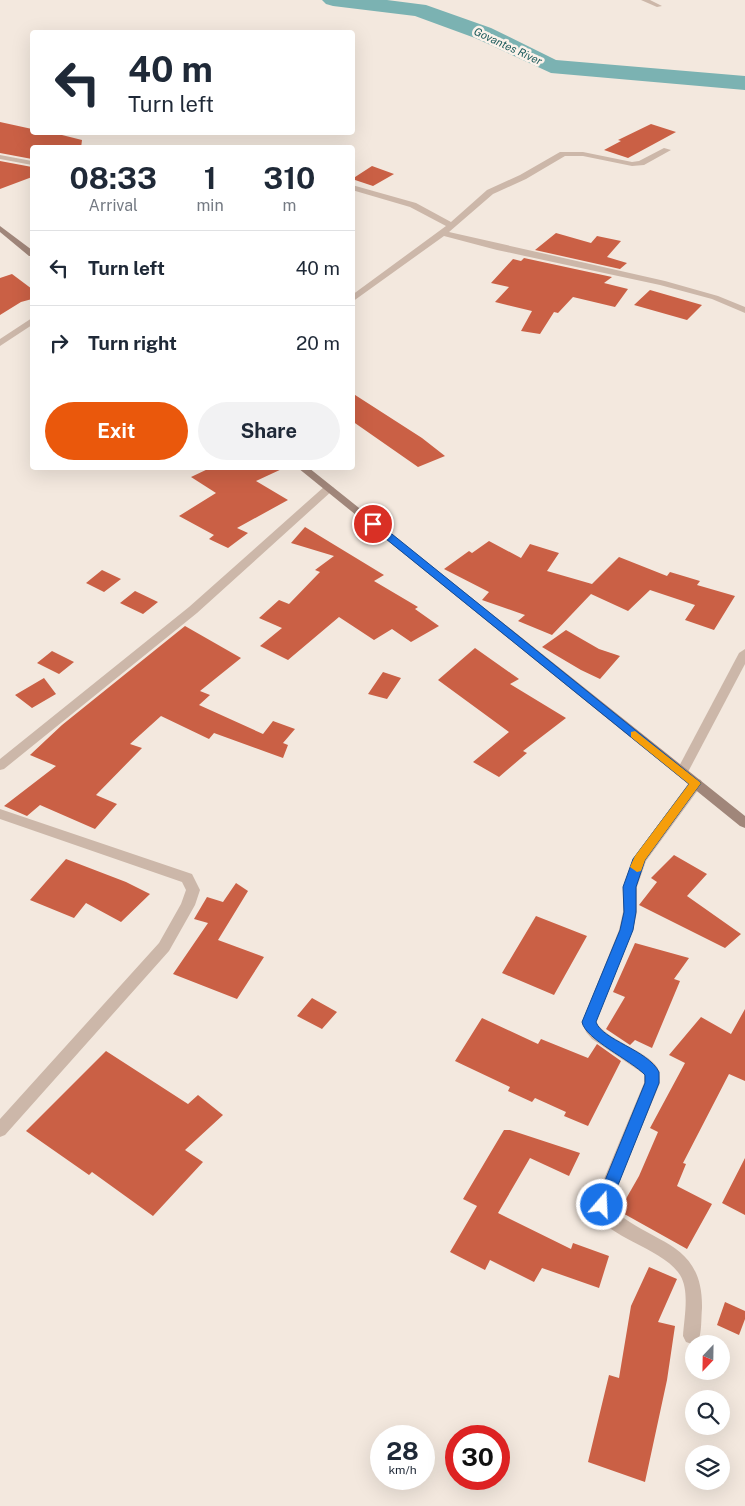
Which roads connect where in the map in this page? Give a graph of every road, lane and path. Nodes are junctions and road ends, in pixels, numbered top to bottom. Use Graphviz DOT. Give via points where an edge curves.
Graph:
graph roads {
  1 [pos="644,0"];
  2 [pos="659,6"];
  3 [pos="667,150"];
  4 [pos="0,157"];
  5 [pos="30,163"];
  6 [pos="355,188"];
  7 [pos="450,225"];
  8 [pos="0,228"];
  9 [pos="443,232"];
  10 [pos="30,252"];
  11 [pos="355,297"];
  12 [pos="745,310"];
  13 [pos="30,322"];
  14 [pos="0,343"];
  15 [pos="306,470"];
  16 [pos="329,488"];
  17 [pos="745,653"];
  18 [pos="0,766"];
  19 [pos="682,772"];
  20 [pos="696,783"];
  21 [pos="0,814"];
  22 [pos="745,823"];
  23 [pos="0,1130"];
  24 [pos="692,1335"];
  1 -- 2 [label="street"];
  3 -- 7 [label="street" via="632,164 583,154 564,154 490,192"];
  4 -- 5 [label="street"];
  6 -- 7 [label="street" via="413,205"];
  7 -- 9 [label="street"];
  8 -- 10 [label="main road"];
  9 -- 11 [label="street"];
  9 -- 12 [label="street" via="639,278 727,301"];
  13 -- 14 [label="street"];
  15 -- 16 [label="main road"];
  16 -- 18 [label="street" via="193,610"];
  16 -- 19 [label="main road"];
  17 -- 19 [label="street"];
  19 -- 20 [label="main road"];
  20 -- 22 [label="main road"];
  20 -- 24 [label="street" via="640,859 630,887 626,930 589,1022 596,1034 639,1060 652,1072 652,1083 604,1198 604,1211 682,1262 691,1281"];
  21 -- 23 [label="street" via="187,878 193,890 164,947"];
}
